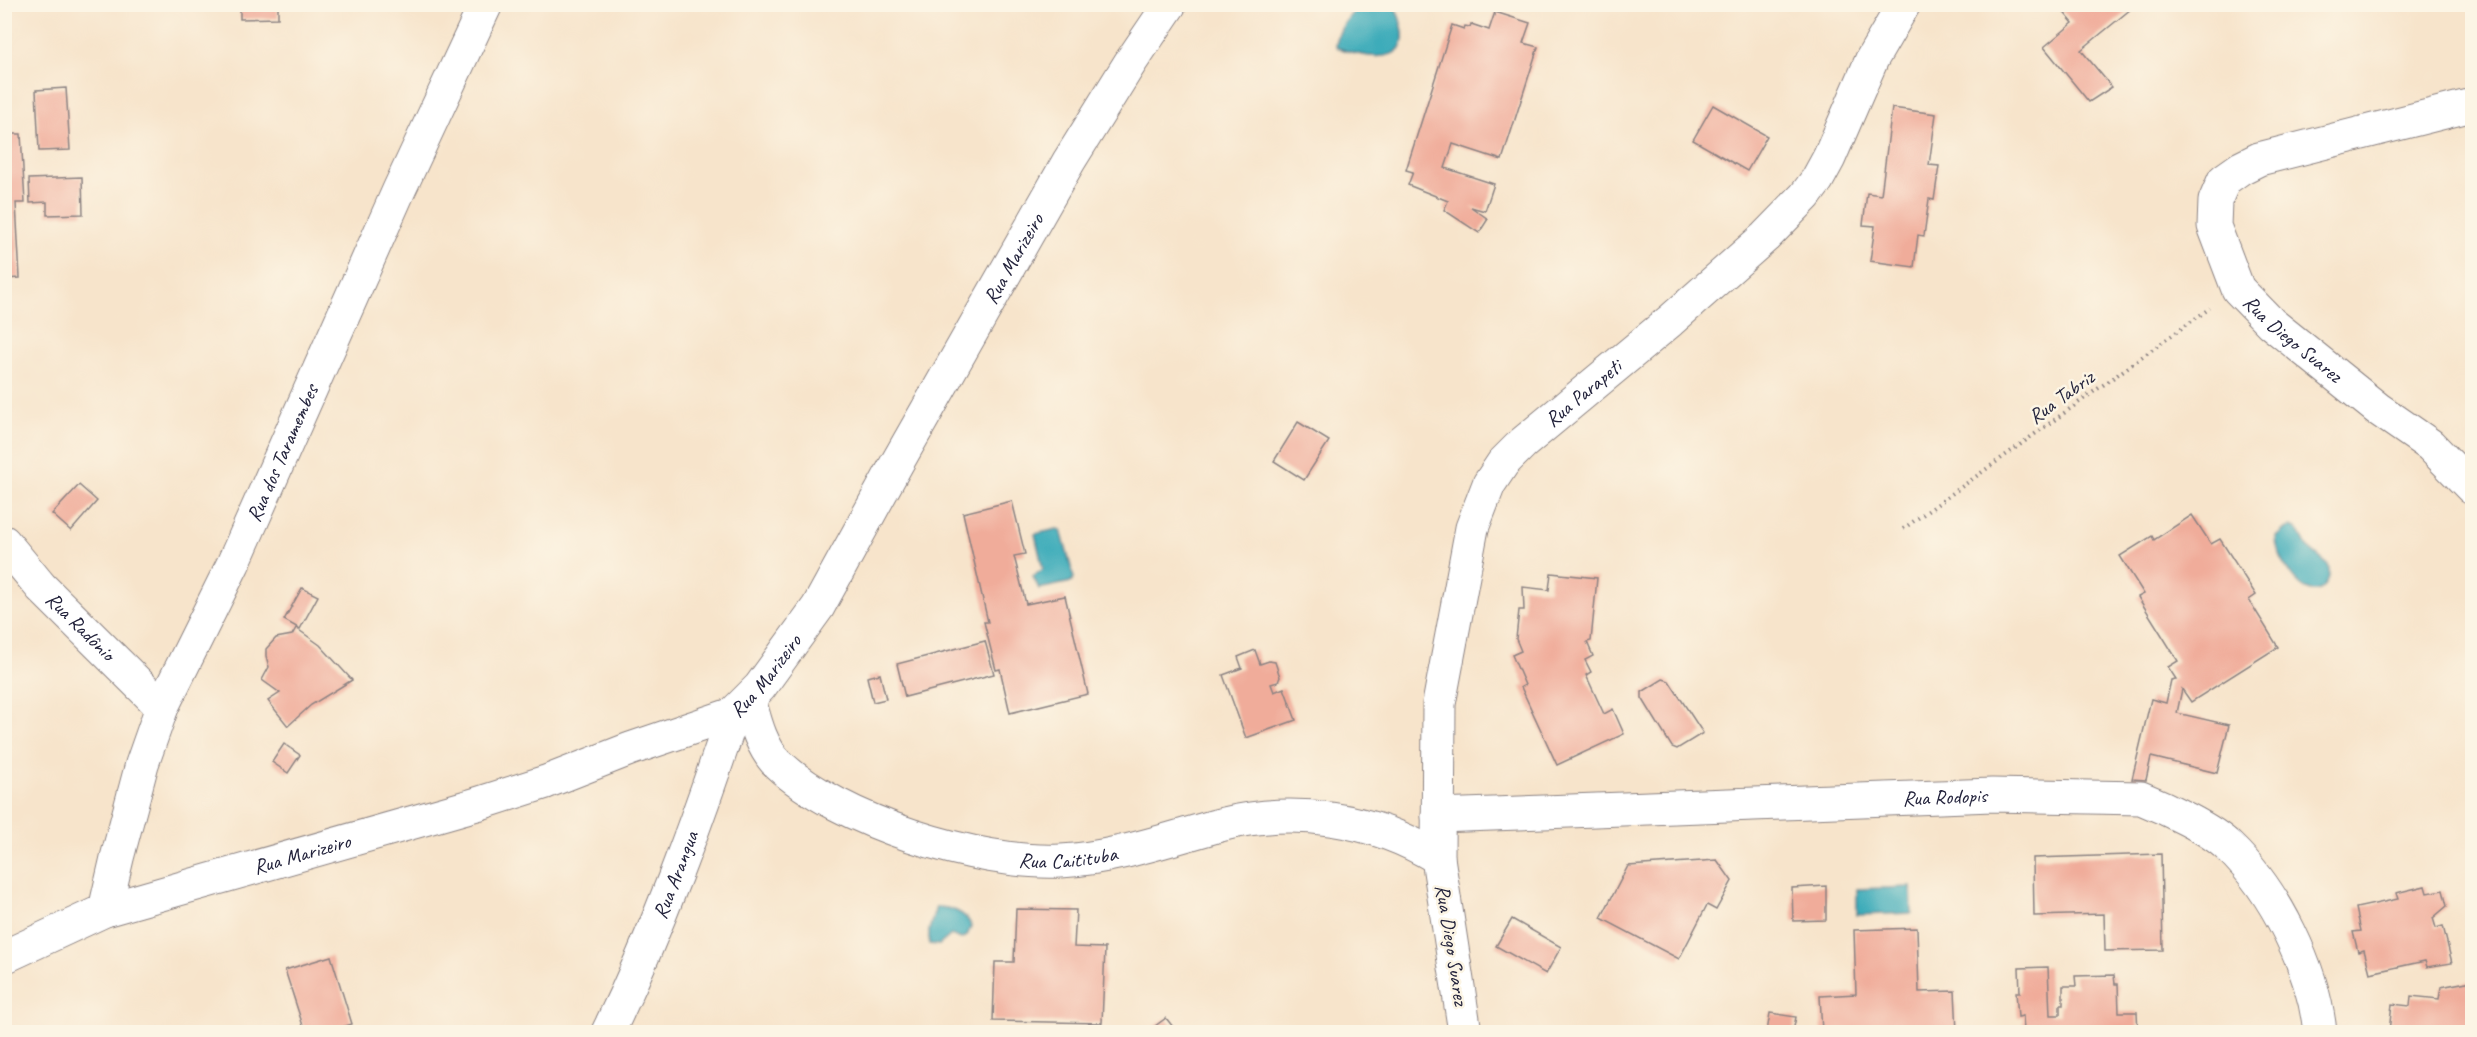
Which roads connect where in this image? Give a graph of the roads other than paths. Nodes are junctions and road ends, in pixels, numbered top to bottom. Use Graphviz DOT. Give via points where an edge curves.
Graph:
graph roads {
  1 [pos="486,4"];
  2 [pos="1170,4"];
  3 [pos="1904,4"];
  4 [pos="2472,105"];
  5 [pos="2472,488"];
  6 [pos="4,542"];
  7 [pos="741,706"];
  8 [pos="162,707"];
  9 [pos="1438,816"];
  10 [pos="1438,858"];
  11 [pos="105,910"];
  12 [pos="4,957"];
  13 [pos="608,1032"];
  14 [pos="1465,1032"];
  15 [pos="2320,1032"];
  1 -- 8 [label="street, Rua dos Taramembes" via="233,564"];
  2 -- 7 [label="street, Rua Marizeiro" via="1069,161 818,607 777,665"];
  3 -- 9 [label="street, Rua Parapeti" via="1872,59 1829,158 1805,196 1662,328 1523,443 1489,484 1466,551 1439,704"];
  4 -- 5 [label="street, Rua Diego Suarez" via="2259,159 2224,180 2215,201 2214,226 2238,288 2271,323 2430,445"];
  6 -- 8 [label="street, Rua Radônio" via="41,587"];
  7 -- 10 [label="street, Rua Caitituba" via="777,763 800,781 873,820 964,852 1015,860 1061,861 1103,856 1222,824 1297,815 1382,831"];
  7 -- 11 [label="street, Rua Marizeiro" via="546,782"];
  7 -- 13 [label="street, Rua Arangua" via="672,888"];
  8 -- 11 [label="street, Rua dos Taramembes" via="142,764"];
  9 -- 10 [label="street, Rua Parapeti"];
  9 -- 15 [label="street, Rua Rodopis" via="1992,795 2141,798 2228,845 2242,860 2291,935 2314,997"];
  10 -- 14 [label="street, Rua Diego Suarez"];
  11 -- 12 [label="street, Rua Marizeiro"];
}
